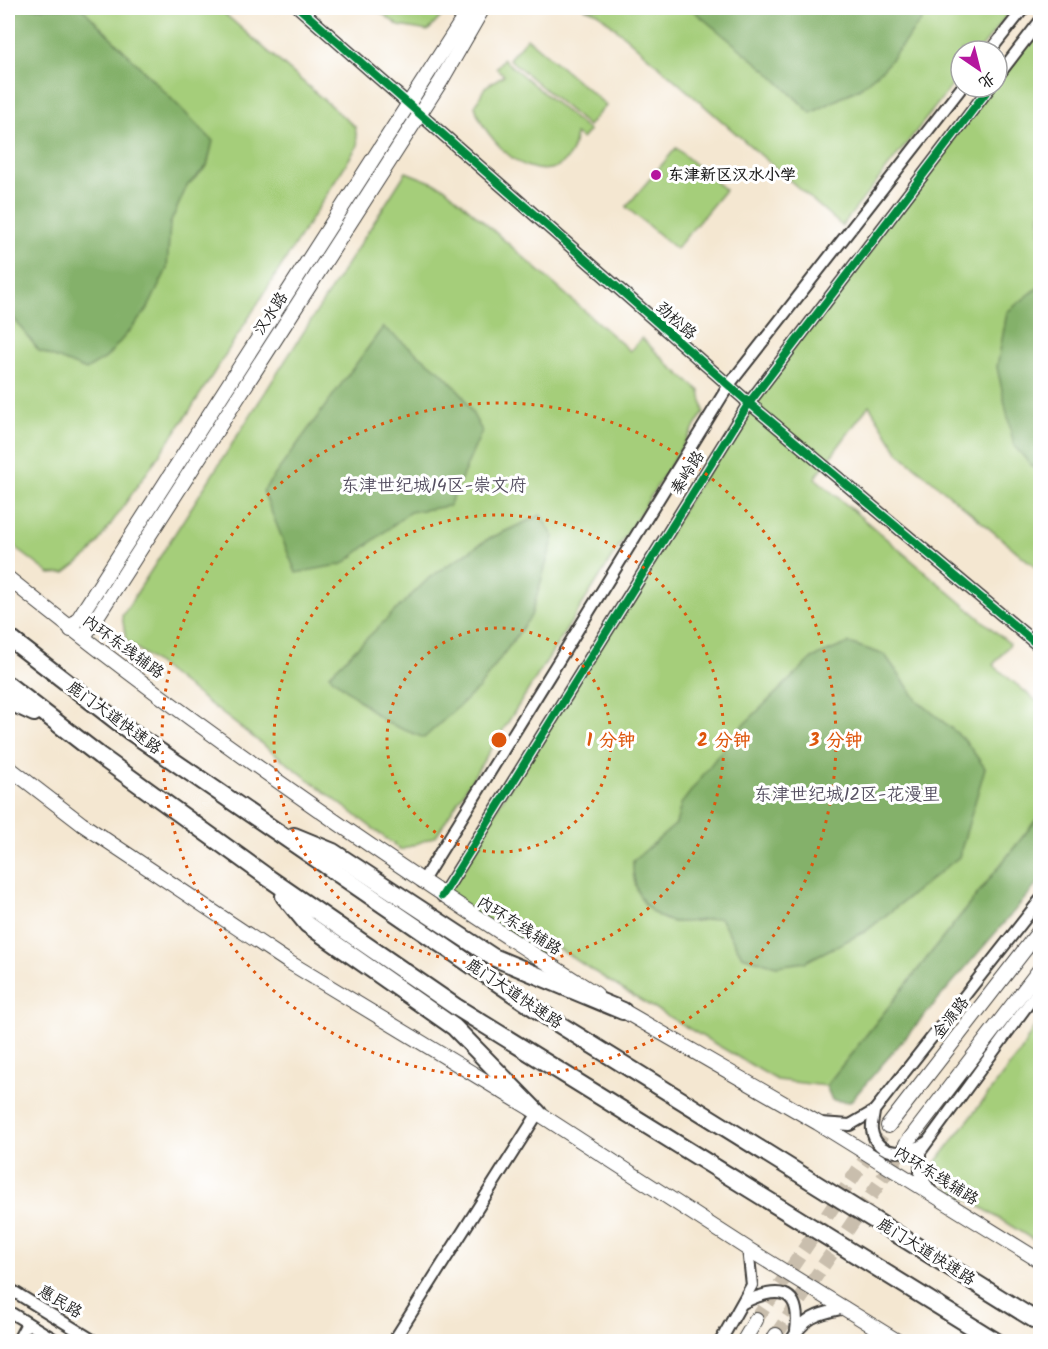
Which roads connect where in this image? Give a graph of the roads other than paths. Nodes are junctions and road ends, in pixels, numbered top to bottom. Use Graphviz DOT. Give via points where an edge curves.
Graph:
graph roads {
  1 [pos="299,8"];
  2 [pos="470,8"];
  3 [pos="483,8"];
  4 [pos="1024,8"];
  5 [pos="1041,21"];
  6 [pos="999,39"];
  7 [pos="1009,62"];
  8 [pos="953,99"];
  9 [pos="981,99"];
  10 [pos="414,110"];
  11 [pos="729,386"];
  12 [pos="749,403"];
  13 [pos="8,578"];
  14 [pos="71,630"];
  15 [pos="8,637"];
  16 [pos="84,638"];
  17 [pos="1041,647"];
  18 [pos="8,685"];
  19 [pos="8,701"];
  20 [pos="62,726"];
  21 [pos="8,767"];
  22 [pos="260,822"];
  23 [pos="270,879"];
  24 [pos="422,882"];
  25 [pos="442,896"];
  26 [pos="1041,900"];
  27 [pos="1041,930"];
  28 [pos="1041,969"];
  29 [pos="1041,988"];
  30 [pos="623,1011"];
  31 [pos="874,1111"];
  32 [pos="538,1113"];
  33 [pos="818,1123"];
  34 [pos="888,1126"];
  35 [pos="927,1142"];
  36 [pos="906,1144"];
  37 [pos="933,1193"];
  38 [pos="748,1249"];
  39 [pos="1041,1261"];
  40 [pos="8,1288"];
  41 [pos="743,1304"];
  42 [pos="844,1308"];
  43 [pos="8,1311"];
  44 [pos="756,1320"];
  45 [pos="27,1323"];
  46 [pos="1041,1323"];
  47 [pos="796,1331"];
  48 [pos="17,1341"];
  49 [pos="59,1341"];
  50 [pos="96,1341"];
  51 [pos="393,1341"];
  52 [pos="720,1341"];
  53 [pos="743,1341"];
  54 [pos="790,1341"];
  55 [pos="899,1341"];
  56 [pos="997,1341"];
  1 -- 10 [label="street, 劲松路"];
  2 -- 10 [label="main road, 汉水路"];
  3 -- 10 [label="main road, 汉水路"];
  4 -- 6 [label="street"];
  5 -- 7 [label="street"];
  8 -- 11 [label="street, 秦岭路"];
  9 -- 12 [label="street, 秦岭路"];
  10 -- 11 [label="street, 劲松路"];
  10 -- 14 [label="main road, 汉水路"];
  10 -- 16 [label="main road, 汉水路"];
  11 -- 12 [label="street, 劲松路"];
  11 -- 24 [label="street, 秦岭路"];
  12 -- 17 [label="street, 劲松路"];
  12 -- 25 [label="street, 秦岭路"];
  13 -- 14 [label="main road, 内环东线辅路"];
  14 -- 16 [label="main road, 内环东线辅路"];
  15 -- 22 [label="highway, 鹿门大道快速路" via="89,702"];
  16 -- 24 [label="main road, 内环东线辅路"];
  18 -- 20 [label="highway"];
  19 -- 20 [label="highway"];
  20 -- 23 [label="highway"];
  21 -- 32 [label="main road" via="82,824 287,962"];
  22 -- 30 [label="highway" via="333,852 493,957"];
  22 -- 46 [label="highway, 鹿门大道快速路" via="549,1018"];
  23 -- 32 [label="highway" via="307,924 454,1027"];
  23 -- 56 [label="highway" via="456,1007"];
  24 -- 25 [label="main road, 内环东线辅路"];
  25 -- 30 [label="main road, 内环东线辅路"];
  26 -- 31 [label="street"];
  27 -- 34 [label="main road, 金源路"];
  28 -- 36 [label="main road"];
  29 -- 35 [label="street"];
  30 -- 33 [label="main road, 内环东线辅路"];
  31 -- 33 [label="street" via="850,1125"];
  31 -- 35 [label="street" via="872,1129 876,1143 889,1152 905,1153"];
  32 -- 38 [label="main road"];
  32 -- 51 [label="street"];
  33 -- 37 [label="main road, 内环东线辅路"];
  35 -- 37 [label="street" via="920,1152 920,1175"];
  37 -- 39 [label="main road, 内环东线辅路"];
  38 -- 41 [label="street" via="752,1285"];
  38 -- 42 [label="main road"];
  40 -- 50 [label="street, 惠民路"];
  41 -- 47 [label="street" via="764,1293 782,1293 799,1312"];
  41 -- 52 [label="street"];
  42 -- 47 [label="street" via="812,1316"];
  42 -- 55 [label="main road"];
  43 -- 45 [label="street, 惠民路"];
  44 -- 53 [label="main road"];
  45 -- 48 [label="street"];
  45 -- 49 [label="street, 惠民路"];
  47 -- 54 [label="street"];
}
